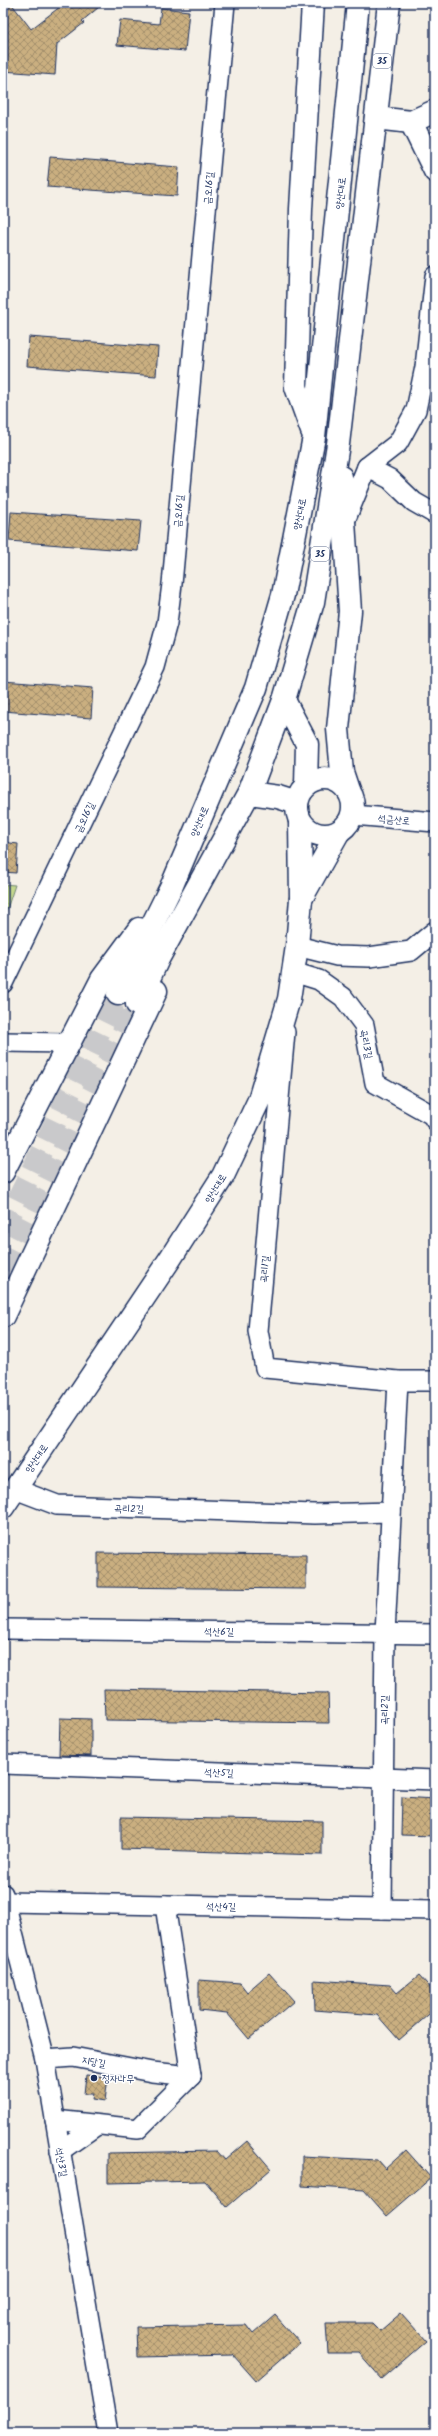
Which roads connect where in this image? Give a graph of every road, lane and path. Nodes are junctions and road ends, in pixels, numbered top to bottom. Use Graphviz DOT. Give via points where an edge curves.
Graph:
graph roads {
  1 [pos="225,3"];
  2 [pos="313,3"];
  3 [pos="358,3"];
  4 [pos="388,3"];
  5 [pos="435,111"];
  6 [pos="376,118"];
  7 [pos="411,122"];
  8 [pos="435,171"];
  9 [pos="435,276"];
  10 [pos="314,437"];
  11 [pos="338,444"];
  12 [pos="367,467"];
  13 [pos="435,514"];
  14 [pos="345,521"];
  15 [pos="284,700"];
  16 [pos="348,790"];
  17 [pos="249,793"];
  18 [pos="301,803"];
  19 [pos="353,815"];
  20 [pos="435,822"];
  21 [pos="338,833"];
  22 [pos="172,883"];
  23 [pos="192,896"];
  24 [pos="301,899"];
  25 [pos="435,931"];
  26 [pos="297,946"];
  27 [pos="293,972"];
  28 [pos="3,984"];
  29 [pos="118,994"];
  30 [pos="288,999"];
  31 [pos="137,1004"];
  32 [pos="3,1042"];
  33 [pos="67,1043"];
  34 [pos="435,1120"];
  35 [pos="3,1172"];
  36 [pos="3,1316"];
  37 [pos="398,1381"];
  38 [pos="435,1381"];
  39 [pos="14,1489"];
  40 [pos="3,1507"];
  41 [pos="391,1512"];
  42 [pos="3,1629"];
  43 [pos="385,1633"];
  44 [pos="435,1634"];
  45 [pos="3,1764"];
  46 [pos="383,1779"];
  47 [pos="435,1780"];
  48 [pos="4,1898"];
  49 [pos="165,1905"];
  50 [pos="382,1909"];
  51 [pos="435,1910"];
  52 [pos="45,2059"];
  53 [pos="191,2076"];
  54 [pos="55,2120"];
  55 [pos="97,2125"];
  56 [pos="60,2151"];
  57 [pos="108,2433"];
  1 -- 28 [label="street, 금오16길" via="167,623 155,667"];
  2 -- 10 [label="main road" via="301,209 296,387"];
  3 -- 10 [label="main road, 양산대로"];
  4 -- 6 [label="main road, 35"];
  5 -- 7 [label="main road"];
  6 -- 7 [label="main road"];
  6 -- 11 [label="main road, 35"];
  7 -- 8 [label="main road"];
  9 -- 12 [label="street" via="425,367 416,410 398,443"];
  10 -- 22 [label="main road, 양산대로" via="283,595 256,688"];
  11 -- 14 [label="main road"];
  11 -- 15 [label="main road, 35" via="313,602"];
  12 -- 13 [label="street" via="390,479 414,502"];
  12 -- 14 [label="street"];
  14 -- 16 [label="main road" via="350,611 338,729 341,766"];
  15 -- 17 [label="main road, 35"];
  15 -- 18 [label="main road, 양산대로" via="307,744"];
  16 -- 18 [label="main road" via="332,780 314,781"];
  16 -- 19 [label="main road" via="353,802"];
  17 -- 18 [label="main road"];
  17 -- 23 [label="main road, 35"];
  18 -- 21 [label="main road" via="313,833 330,836"];
  18 -- 24 [label="main road, 양산대로"];
  19 -- 20 [label="street, 석금산로"];
  19 -- 21 [label="main road" via="345,828"];
  21 -- 24 [label="main road"];
  22 -- 29 [label="main road, 양산대로"];
  22 -- 33 [label="main road" via="102,979"];
  23 -- 31 [label="main road, 35"];
  23 -- 36 [label="main road" via="167,969"];
  24 -- 26 [label="main road, 양산대로"];
  25 -- 26 [label="street" via="411,951 369,957 337,956"];
  26 -- 27 [label="main road, 양산대로"];
  27 -- 30 [label="main road, 양산대로"];
  27 -- 34 [label="street, 곡리3길" via="319,980 343,997 364,1025 375,1083 432,1115"];
  30 -- 37 [label="street, 곡리1길" via="258,1331 265,1368"];
  30 -- 39 [label="main road, 양산대로" via="259,1100 223,1176 170,1259"];
  32 -- 33 [label="street"];
  33 -- 35 [label="main road"];
  37 -- 38 [label="street, 곡리1길"];
  37 -- 41 [label="street, 곡리2길"];
  39 -- 40 [label="main road, 양산대로"];
  39 -- 41 [label="street, 곡리2길" via="57,1505 315,1514"];
  41 -- 43 [label="street, 곡리2길"];
  42 -- 43 [label="street, 석산6길"];
  43 -- 44 [label="street, 석산6길"];
  43 -- 46 [label="street, 곡리2길"];
  45 -- 46 [label="street, 석산5길"];
  46 -- 47 [label="street, 석산5길"];
  46 -- 50 [label="street, 곡리2길"];
  48 -- 49 [label="street, 석산4길"];
  48 -- 52 [label="street, 석산3길"];
  49 -- 50 [label="street, 석산4길"];
  49 -- 53 [label="street"];
  50 -- 51 [label="street, 석산4길"];
  52 -- 53 [label="street, 지당길" via="73,2057 152,2072"];
  52 -- 54 [label="street, 석산3길"];
  53 -- 55 [label="street" via="138,2129"];
  54 -- 55 [label="street"];
  54 -- 56 [label="street, 석산3길"];
  55 -- 56 [label="street"];
  56 -- 57 [label="street, 석산3길"];
}
